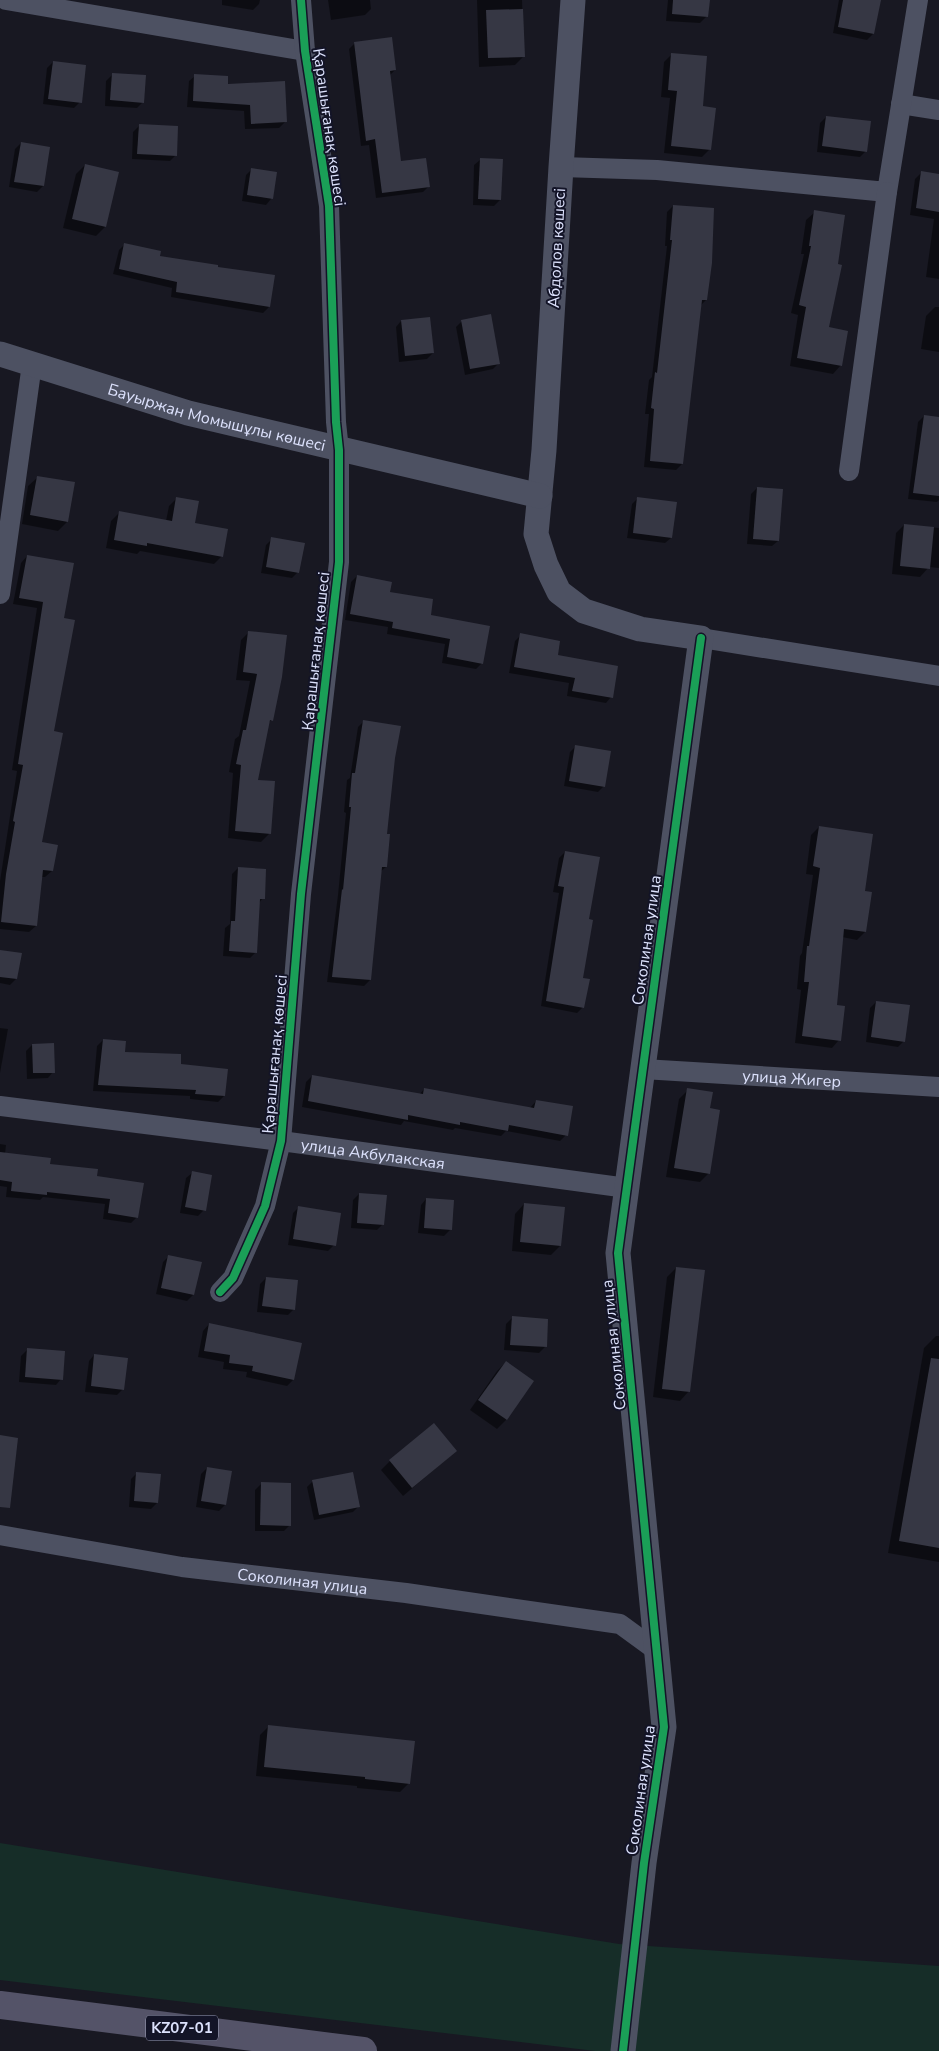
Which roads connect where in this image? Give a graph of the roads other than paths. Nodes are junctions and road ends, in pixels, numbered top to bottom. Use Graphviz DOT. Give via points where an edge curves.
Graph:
graph roads {
  1 [pos="6,0"];
  2 [pos="301,0"];
  3 [pos="574,0"];
  4 [pos="918,0"];
  5 [pos="305,51"];
  6 [pos="901,104"];
  7 [pos="939,110"];
  8 [pos="561,167"];
  9 [pos="887,192"];
  10 [pos="0,354"];
  11 [pos="32,364"];
  12 [pos="339,450"];
  13 [pos="849,471"];
  14 [pos="540,496"];
  15 [pos="0,594"];
  16 [pos="701,638"];
  17 [pos="939,676"];
  18 [pos="643,1069"];
  19 [pos="939,1087"];
  20 [pos="0,1106"];
  21 [pos="281,1141"];
  22 [pos="627,1188"];
  23 [pos="220,1292"];
  24 [pos="0,1535"];
  25 [pos="657,1651"];
  26 [pos="0,2006"];
  27 [pos="363,2051"];
  28 [pos="623,2051"];
  1 -- 5 [label="street"];
  2 -- 5 [label="street, Қарашығанақ көшесі"];
  3 -- 8 [label="street, Абдолов көшесі"];
  4 -- 6 [label="street"];
  5 -- 12 [label="street, Қарашығанақ көшесі" via="329,206"];
  6 -- 7 [label="street"];
  6 -- 9 [label="street"];
  8 -- 9 [label="street" via="657,170"];
  8 -- 14 [label="street, Абдолов көшесі"];
  9 -- 13 [label="street"];
  10 -- 11 [label="street, Бауыржан Момышұлы көшесі"];
  11 -- 12 [label="street, Бауыржан Момышұлы көшесі" via="188,413"];
  11 -- 15 [label="street"];
  12 -- 14 [label="street, Бауыржан Момышұлы көшесі"];
  12 -- 21 [label="street, Қарашығанақ көшесі" via="339,562 301,894"];
  14 -- 16 [label="street" via="536,534 546,565 560,592 584,611 640,629"];
  16 -- 17 [label="street"];
  16 -- 18 [label="street, Соколиная улица"];
  18 -- 19 [label="street, улица Жигер"];
  18 -- 22 [label="street, Соколиная улица"];
  20 -- 21 [label="street, улица Акбулакская"];
  21 -- 22 [label="street, улица Акбулакская"];
  21 -- 23 [label="street, Қарашығанақ көшесі" via="265,1206 233,1278"];
  22 -- 25 [label="street, Соколиная улица" via="618,1253"];
  24 -- 25 [label="street, Соколиная улица" via="182,1567 406,1593 620,1624"];
  25 -- 28 [label="street, Соколиная улица" via="664,1727 644,1863"];
  26 -- 27 [label="main road, KZ07-01"];
}
